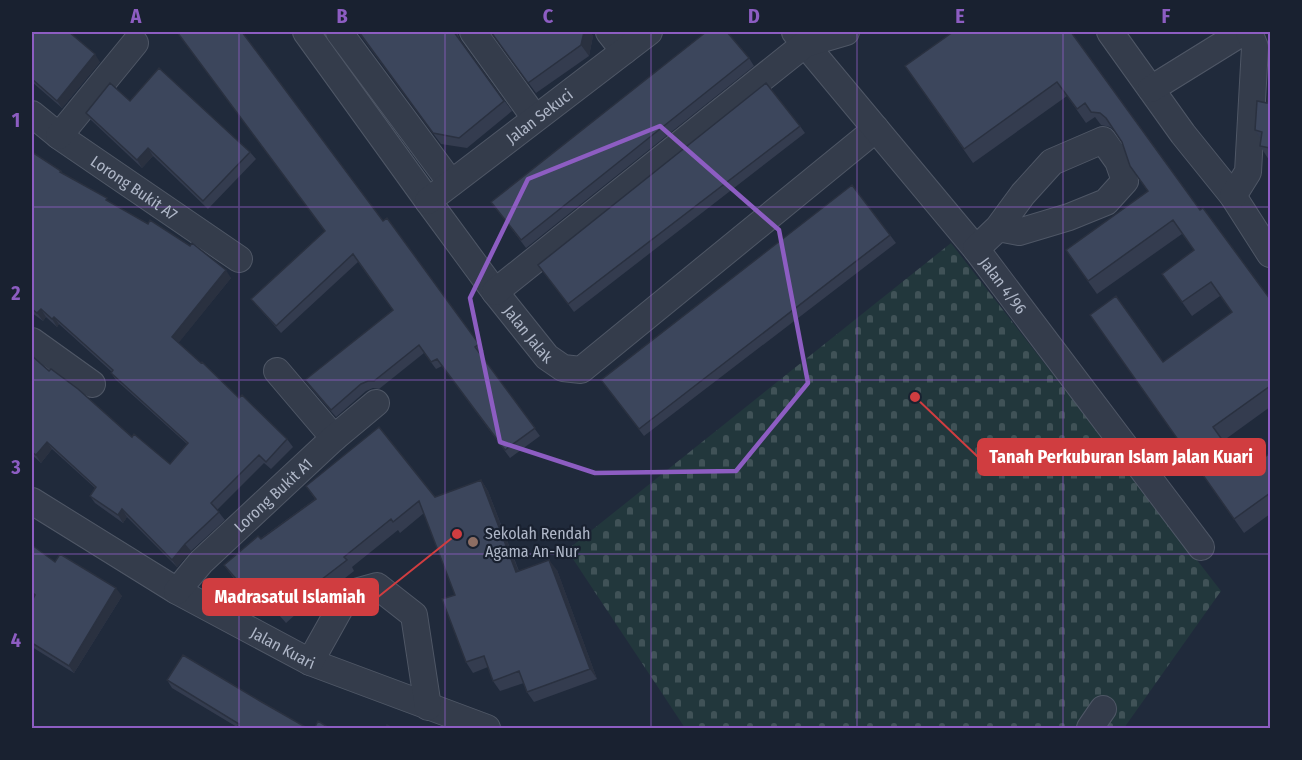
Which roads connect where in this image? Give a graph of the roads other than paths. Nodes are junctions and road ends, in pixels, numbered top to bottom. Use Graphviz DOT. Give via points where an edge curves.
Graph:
graph roads {
  1 [pos="306,32"];
  2 [pos="339,32"];
  3 [pos="473,32"];
  4 [pos="649,32"];
  5 [pos="846,32"];
  6 [pos="1110,32"];
  7 [pos="1244,32"];
  8 [pos="1249,32"];
  9 [pos="800,38"];
  10 [pos="617,41"];
  11 [pos="135,43"];
  12 [pos="1151,89"];
  13 [pos="32,114"];
  14 [pos="535,118"];
  15 [pos="876,129"];
  16 [pos="59,136"];
  17 [pos="451,183"];
  18 [pos="1233,196"];
  19 [pos="428,201"];
  20 [pos="998,228"];
  21 [pos="976,249"];
  22 [pos="1270,254"];
  23 [pos="239,259"];
  24 [pos="495,292"];
  25 [pos="32,341"];
  26 [pos="277,371"];
  27 [pos="92,384"];
  28 [pos="376,404"];
  29 [pos="334,438"];
  30 [pos="32,501"];
  31 [pos="1201,547"];
  32 [pos="177,591"];
  33 [pos="310,663"];
  34 [pos="428,707"];
  35 [pos="487,729"];
  1 -- 19 [label="street, Jalan Jalak"];
  2 -- 17 [label="street"];
  3 -- 14 [label="street"];
  4 -- 10 [label="street, Jalan Sekuci"];
  5 -- 9 [label="street"];
  6 -- 12 [label="street"];
  7 -- 12 [label="street"];
  8 -- 18 [label="street" via="1255,47 1248,172"];
  9 -- 15 [label="street, Jalan 4/96"];
  9 -- 24 [label="street"];
  10 -- 14 [label="street, Jalan Sekuci"];
  11 -- 16 [label="street"];
  12 -- 18 [label="street"];
  13 -- 16 [label="street, Lorong Bukit A7"];
  14 -- 17 [label="street, Jalan Sekuci"];
  15 -- 21 [label="street, Jalan 4/96"];
  15 -- 24 [label="street, Jalan Jalak" via="580,370 563,368 547,357"];
  16 -- 23 [label="street, Lorong Bukit A7"];
  17 -- 19 [label="street, Jalan Sekuci"];
  18 -- 22 [label="street"];
  19 -- 24 [label="street, Jalan Jalak"];
  20 -- 20 [label="street" via="1052,162 1103,140 1118,161 1125,181 1106,202 1019,232"];
  20 -- 21 [label="street"];
  21 -- 31 [label="street, Jalan 4/96"];
  25 -- 27 [label="street"];
  26 -- 29 [label="street"];
  28 -- 29 [label="street, Lorong Bukit A1"];
  29 -- 32 [label="street, Lorong Bukit A1" via="201,562"];
  30 -- 32 [label="street, Jalan Kuari"];
  32 -- 33 [label="street, Jalan Kuari"];
  33 -- 34 [label="street, Jalan Kuari"];
  33 -- 34 [label="street" via="348,594 377,585 414,615"];
  34 -- 35 [label="street, Jalan Kuari"];
}
